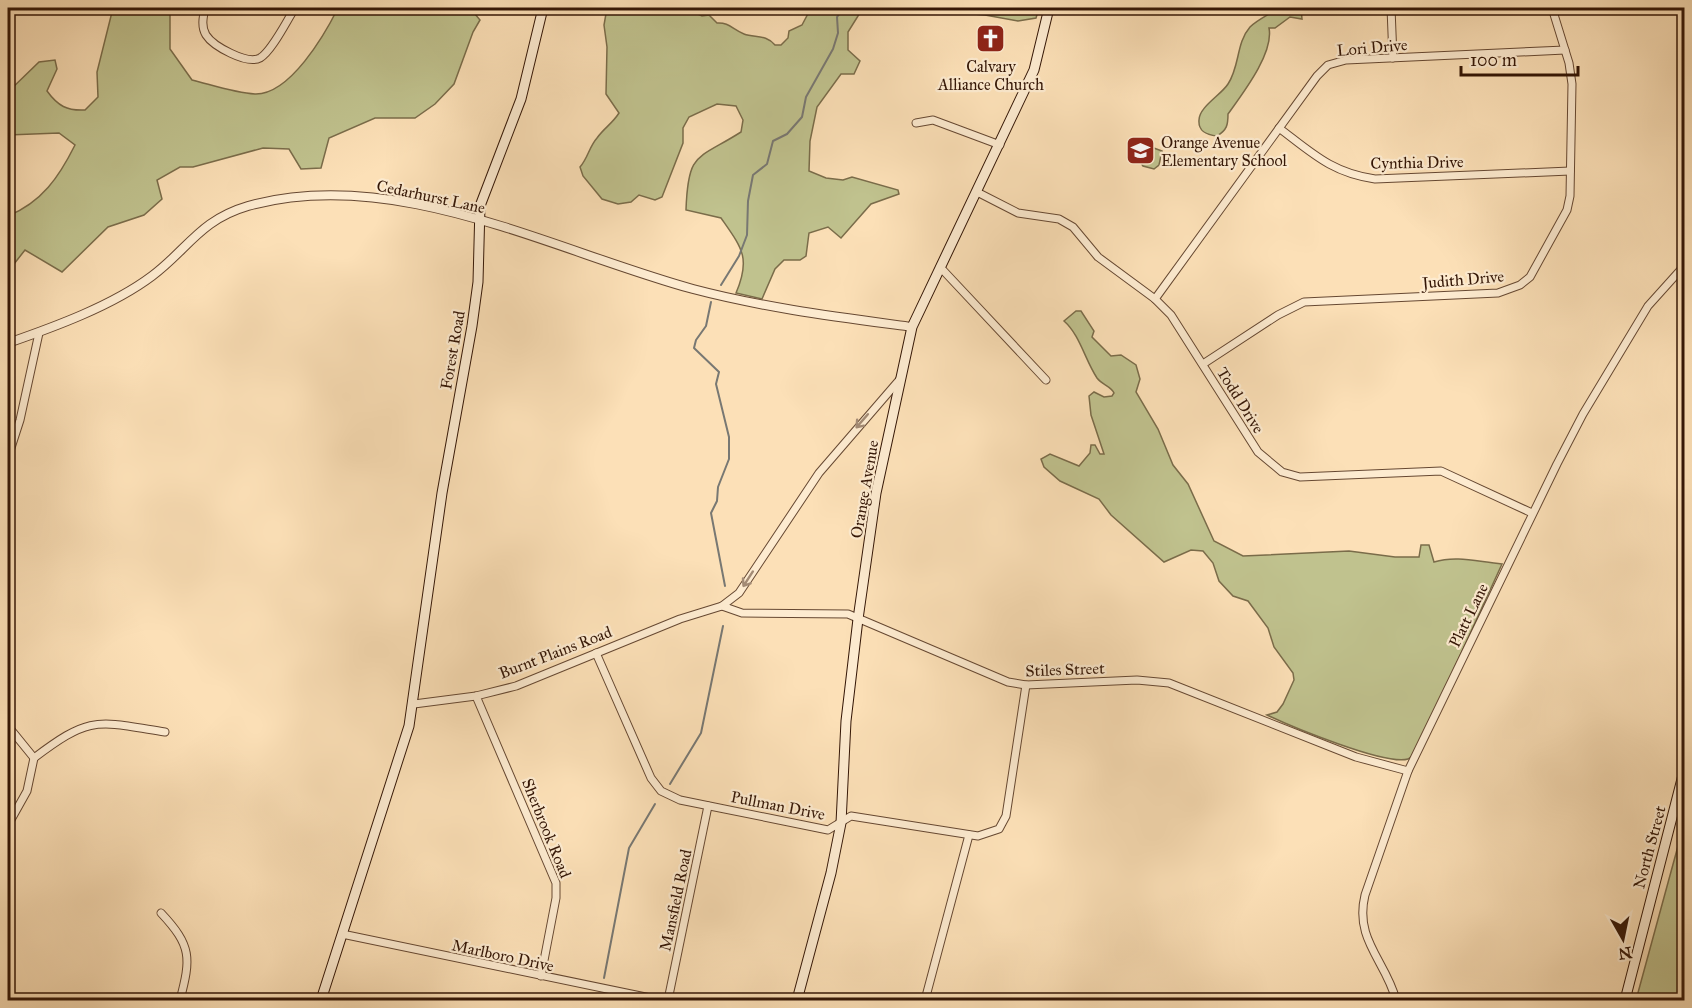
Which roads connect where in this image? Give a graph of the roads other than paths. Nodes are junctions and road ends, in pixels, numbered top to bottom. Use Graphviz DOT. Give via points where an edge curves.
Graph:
graph roads {
  1 [pos="205,8"];
  2 [pos="295,8"];
  3 [pos="543,8"];
  4 [pos="1049,8"];
  5 [pos="1391,8"];
  6 [pos="1552,8"];
  7 [pos="1565,50"];
  8 [pos="1393,58"];
  9 [pos="916,123"];
  10 [pos="1278,128"];
  11 [pos="1000,145"];
  12 [pos="1570,171"];
  13 [pos="1684,177"];
  14 [pos="977,192"];
  15 [pos="479,220"];
  16 [pos="1684,266"];
  17 [pos="940,267"];
  18 [pos="1155,299"];
  19 [pos="912,327"];
  20 [pos="1684,328"];
  21 [pos="39,333"];
  22 [pos="8,343"];
  23 [pos="1203,364"];
  24 [pos="901,378"];
  25 [pos="1046,380"];
  26 [pos="8,457"];
  27 [pos="1532,513"];
  28 [pos="722,606"];
  29 [pos="858,619"];
  30 [pos="596,653"];
  31 [pos="1026,685"];
  32 [pos="476,696"];
  33 [pos="414,704"];
  34 [pos="8,726"];
  35 [pos="165,732"];
  36 [pos="34,758"];
  37 [pos="1408,771"];
  38 [pos="1684,771"];
  39 [pos="708,806"];
  40 [pos="841,823"];
  41 [pos="8,825"];
  42 [pos="969,835"];
  43 [pos="161,913"];
  44 [pos="342,934"];
  45 [pos="541,976"];
  46 [pos="180,1000"];
  47 [pos="321,1000"];
  48 [pos="660,1000"];
  49 [pos="668,1000"];
  50 [pos="797,1000"];
  51 [pos="924,1000"];
  52 [pos="1396,1000"];
  53 [pos="1625,1000"];
  1 -- 2 [label="street" via="203,24 207,37 250,60 263,56"];
  3 -- 15 [label="main road, Forest Road" via="521,99 480,206"];
  4 -- 11 [label="main road, Orange Avenue" via="1038,58"];
  5 -- 8 [label="street"];
  6 -- 7 [label="street, Judith Drive"];
  7 -- 8 [label="street, Lori Drive"];
  7 -- 12 [label="street, Judith Drive" via="1572,84"];
  8 -- 10 [label="street, Lori Drive" via="1346,60 1328,65"];
  9 -- 11 [label="street" via="933,120"];
  10 -- 12 [label="street, Cynthia Drive" via="1323,162 1351,176 1375,179"];
  10 -- 18 [label="street, Lori Drive"];
  11 -- 14 [label="main road, Orange Avenue"];
  12 -- 23 [label="street, Judith Drive" via="1567,210 1534,270 1520,285 1498,293 1304,302"];
  13 -- 16 [label="main road"];
  14 -- 17 [label="main road, Orange Avenue"];
  14 -- 18 [label="street, Todd Drive" via="1018,213 1067,223 1113,270"];
  15 -- 19 [label="street, Cedarhurst Lane" via="692,289 760,305"];
  15 -- 21 [label="street, Cedarhurst Lane" via="343,195 249,206 203,227 154,275 135,288"];
  15 -- 33 [label="main road, Forest Road" via="478,282 472,327 442,493"];
  16 -- 20 [label="main road"];
  16 -- 27 [label="street, Platt Lane" via="1648,306 1582,414"];
  17 -- 19 [label="main road, Orange Avenue"];
  17 -- 25 [label="street"];
  18 -- 23 [label="street, Todd Drive" via="1172,315"];
  19 -- 24 [label="main road, Orange Avenue"];
  21 -- 22 [label="street, Cedarhurst Lane"];
  21 -- 26 [label="street"];
  23 -- 27 [label="street, Todd Drive" via="1258,452 1287,475 1441,471"];
  24 -- 28 [label="street, Burnt Plains Road, one-way" via="819,472 739,593"];
  24 -- 29 [label="main road, Orange Avenue" via="876,494"];
  27 -- 37 [label="street, Platt Lane"];
  28 -- 29 [label="street, Stiles Street" via="742,613 848,614"];
  28 -- 30 [label="street, Burnt Plains Road"];
  29 -- 31 [label="street, Stiles Street" via="995,678"];
  29 -- 40 [label="main road, Orange Avenue" via="846,721"];
  30 -- 32 [label="street, Burnt Plains Road" via="530,681"];
  30 -- 39 [label="street, Pullman Drive" via="656,786 672,798"];
  31 -- 37 [label="street, Stiles Street" via="1137,680 1169,683 1356,757"];
  31 -- 42 [label="street, Pullman Drive" via="1005,820 994,832"];
  32 -- 33 [label="street, Burnt Plains Road"];
  32 -- 45 [label="street, Sherbrook Road" via="556,883"];
  33 -- 44 [label="main road"];
  34 -- 36 [label="street"];
  35 -- 36 [label="street" via="94,723 81,726"];
  36 -- 41 [label="street" via="27,791"];
  37 -- 52 [label="street, Platt Lane" via="1365,895 1362,915 1367,940"];
  38 -- 53 [label="main road, North Street"];
  39 -- 40 [label="street, Pullman Drive" via="828,830"];
  39 -- 49 [label="street, Mansfield Road"];
  40 -- 42 [label="street, Pullman Drive" via="851,816"];
  40 -- 50 [label="main road, Orange Avenue"];
  42 -- 51 [label="street"];
  43 -- 46 [label="street" via="179,932 188,950 188,970"];
  44 -- 45 [label="street, Marlboro Drive"];
  44 -- 47 [label="main road"];
  45 -- 48 [label="street, Marlboro Drive"];
}
